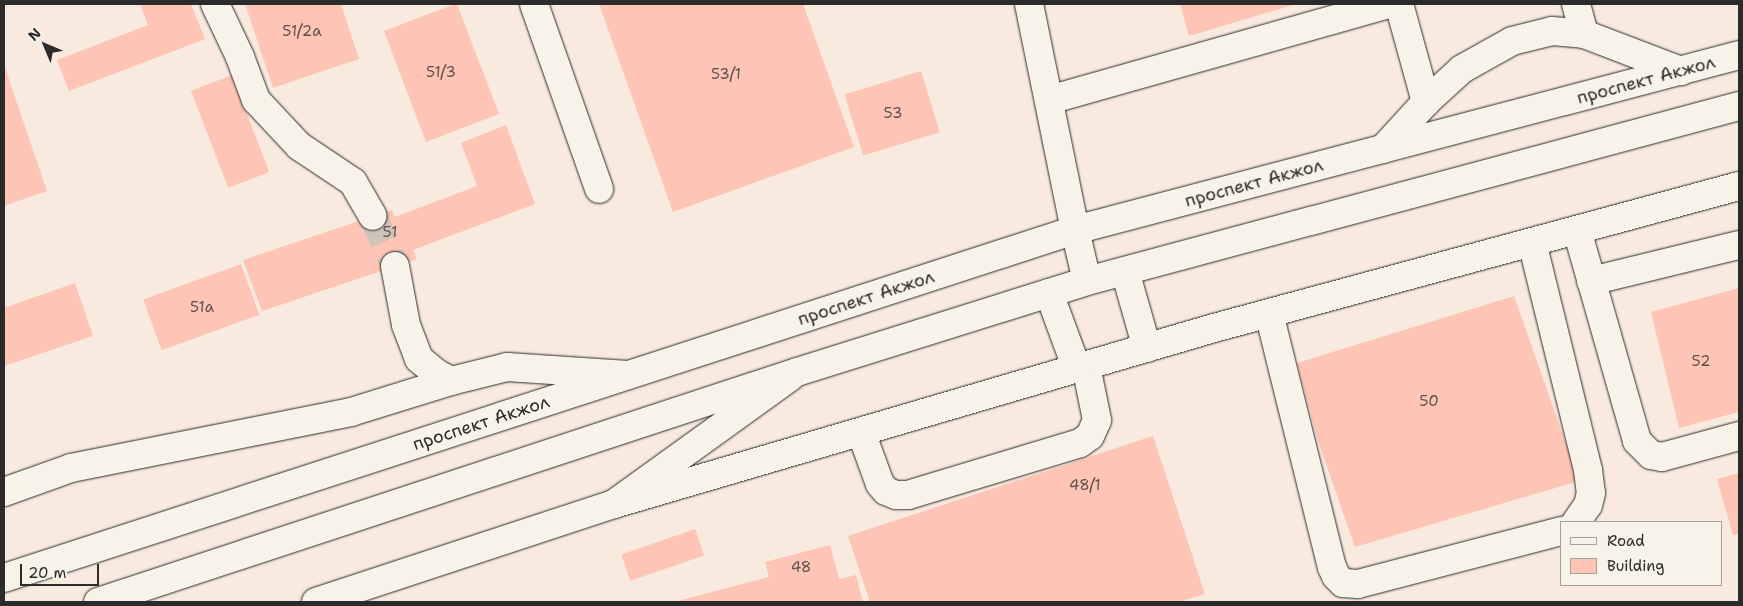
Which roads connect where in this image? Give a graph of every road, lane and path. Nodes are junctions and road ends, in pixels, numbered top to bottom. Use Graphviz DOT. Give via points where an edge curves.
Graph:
graph roads {
  1 [pos="215,4"];
  2 [pos="534,4"];
  3 [pos="1029,4"];
  4 [pos="1388,4"];
  5 [pos="1399,4"];
  6 [pos="1576,4"];
  7 [pos="1584,34"];
  8 [pos="1739,56"];
  9 [pos="1681,71"];
  10 [pos="1049,100"];
  11 [pos="1426,102"];
  12 [pos="1739,106"];
  13 [pos="1383,149"];
  14 [pos="1739,186"];
  15 [pos="599,189"];
  16 [pos="373,216"];
  17 [pos="1075,230"];
  18 [pos="1577,230"];
  19 [pos="1532,242"];
  20 [pos="1739,245"];
  21 [pos="395,266"];
  22 [pos="1125,271"];
  23 [pos="1088,281"];
  24 [pos="1592,281"];
  25 [pos="1049,293"];
  26 [pos="1269,313"];
  27 [pos="1148,348"];
  28 [pos="1081,367"];
  29 [pos="797,372"];
  30 [pos="628,375"];
  31 [pos="452,381"];
  32 [pos="860,432"];
  33 [pos="1739,436"];
  34 [pos="4,492"];
  35 [pos="614,504"];
  36 [pos="1577,521"];
  37 [pos="1560,532"];
  38 [pos="4,578"];
  39 [pos="98,602"];
  40 [pos="316,602"];
  1 -- 16 [label="main road" via="256,100 299,146 353,182"];
  2 -- 15 [label="main road"];
  3 -- 10 [label="main road"];
  4 -- 10 [label="main road"];
  5 -- 11 [label="main road"];
  6 -- 7 [label="main road"];
  7 -- 9 [label="main road"];
  7 -- 11 [label="main road" via="1552,31 1512,41 1462,69"];
  8 -- 9 [label="main road, проспект Акжол"];
  9 -- 13 [label="main road, проспект Акжол"];
  10 -- 17 [label="main road"];
  11 -- 13 [label="main road"];
  12 -- 22 [label="main road"];
  13 -- 17 [label="main road, проспект Акжол"];
  14 -- 18 [label="main road"];
  17 -- 23 [label="main road"];
  17 -- 30 [label="main road, проспект Акжол"];
  18 -- 19 [label="main road"];
  18 -- 24 [label="main road"];
  19 -- 26 [label="main road"];
  19 -- 36 [label="main road" via="1588,470 1591,493 1588,505"];
  20 -- 24 [label="main road"];
  21 -- 31 [label="main road" via="406,325 419,359 436,374"];
  22 -- 23 [label="main road"];
  22 -- 27 [label="main road"];
  23 -- 25 [label="main road"];
  24 -- 33 [label="main road" via="1637,441 1643,449 1662,457"];
  25 -- 28 [label="main road"];
  25 -- 29 [label="main road"];
  26 -- 27 [label="main road"];
  26 -- 37 [label="main road" via="1332,567 1342,583 1358,584"];
  27 -- 28 [label="main road"];
  28 -- 32 [label="main road"];
  28 -- 32 [label="main road" via="1097,420 1090,436 1080,443 908,495 896,495 880,484"];
  29 -- 35 [label="main road"];
  29 -- 39 [label="main road"];
  30 -- 31 [label="main road" via="506,367"];
  30 -- 38 [label="main road, проспект Акжол"];
  31 -- 34 [label="main road" via="350,412 71,468"];
  32 -- 35 [label="main road"];
  35 -- 40 [label="main road"];
}
